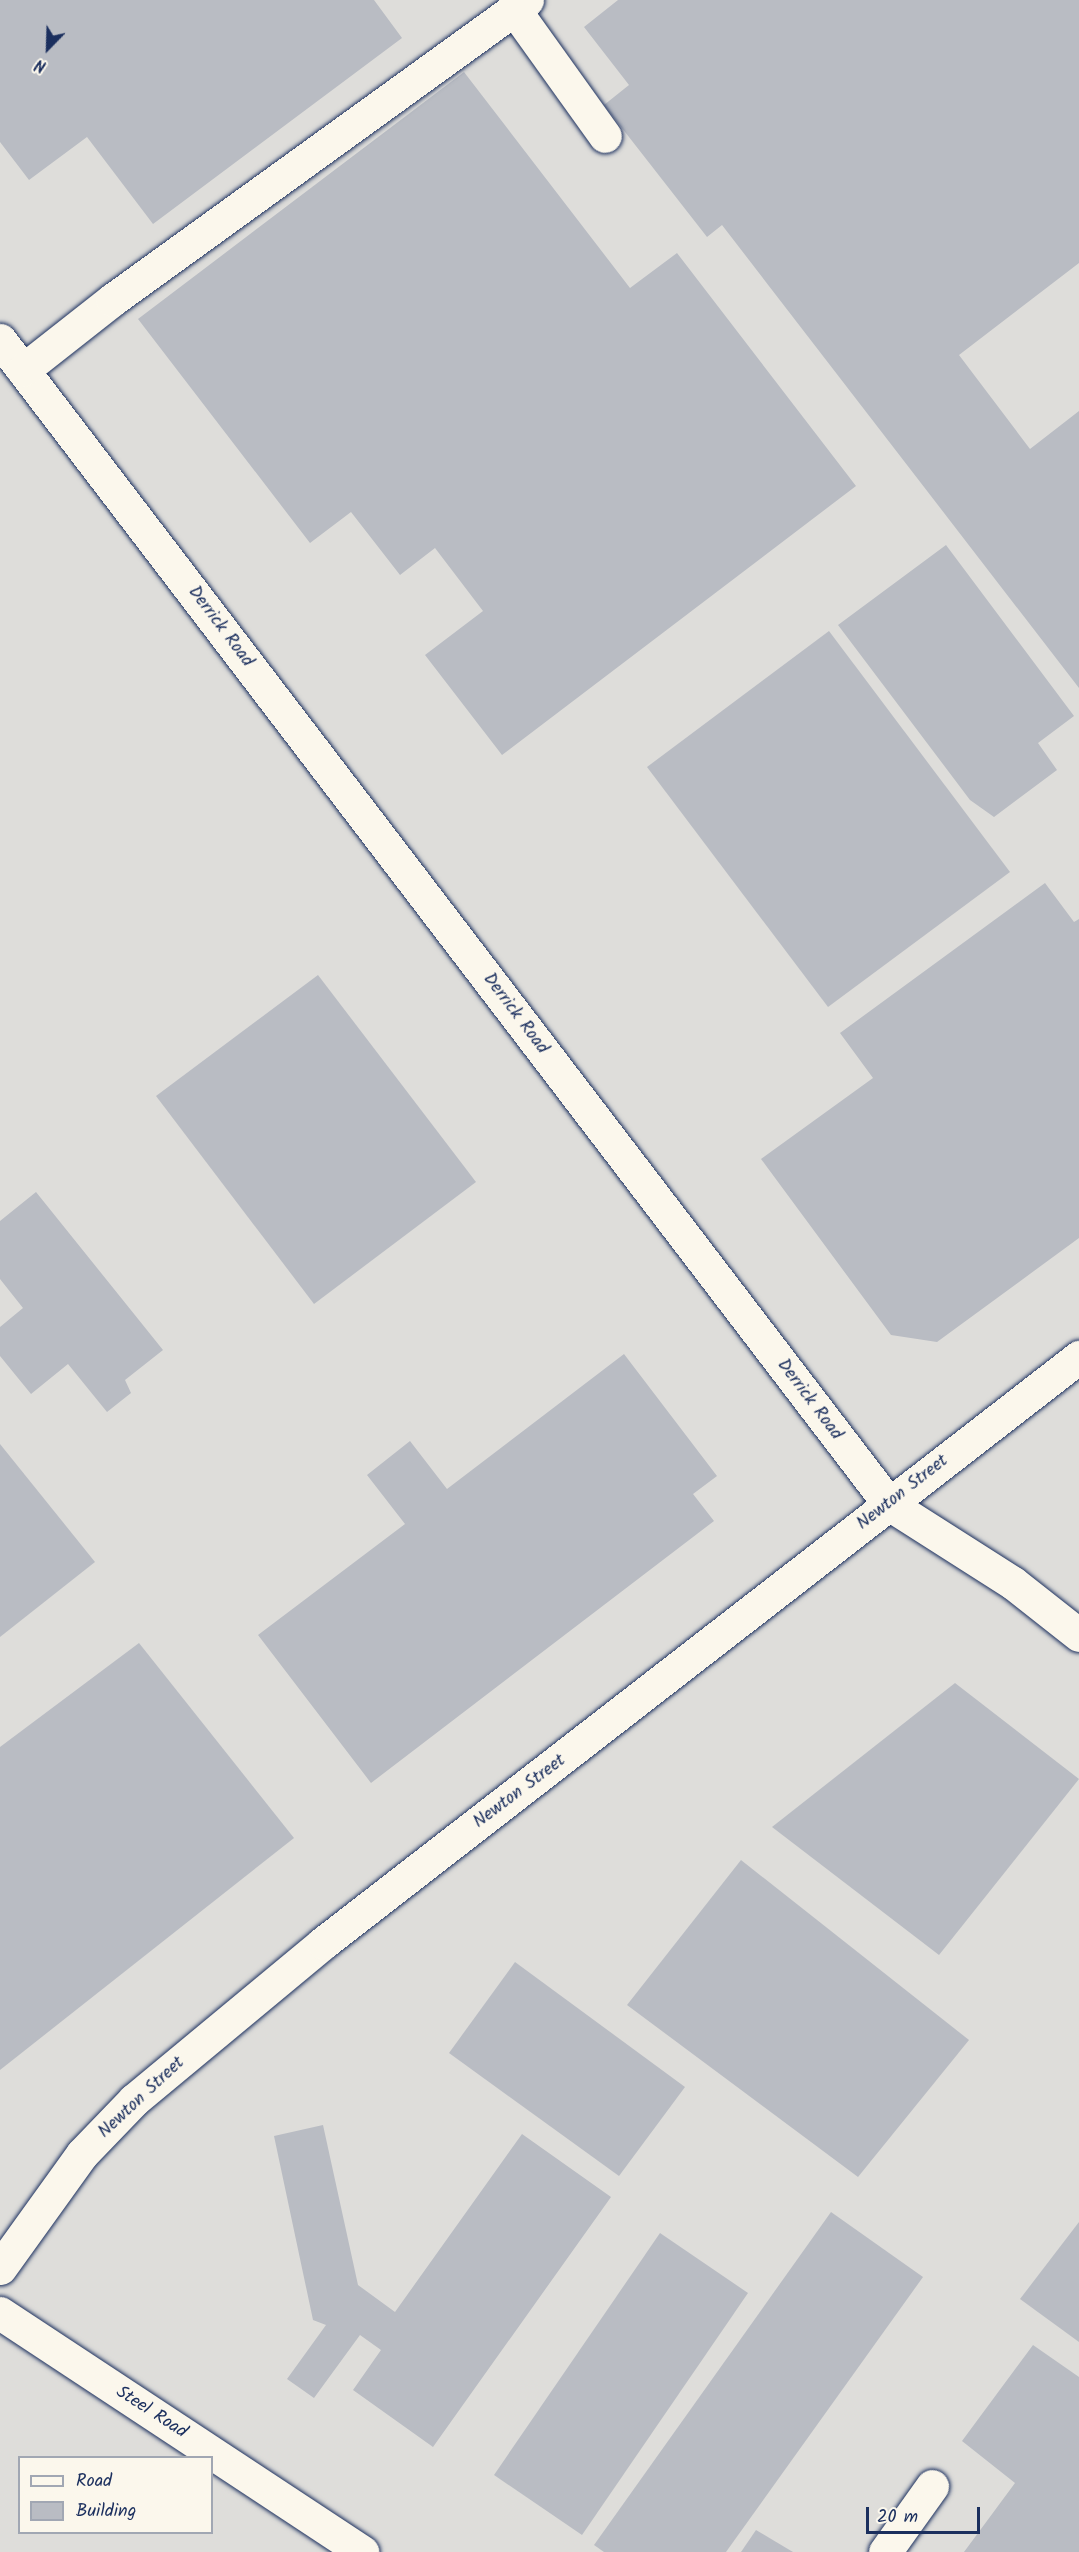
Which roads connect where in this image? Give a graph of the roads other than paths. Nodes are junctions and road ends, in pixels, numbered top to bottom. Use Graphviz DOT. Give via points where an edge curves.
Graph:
graph roads {
  1 [pos="520,4"];
  2 [pos="605,136"];
  3 [pos="0,340"];
  4 [pos="23,370"];
  5 [pos="1079,1357"];
  6 [pos="889,1504"];
  7 [pos="1079,1635"];
  8 [pos="0,2268"];
  9 [pos="0,2313"];
  10 [pos="932,2486"];
  11 [pos="362,2552"];
  12 [pos="885,2552"];
  1 -- 2 [label="street"];
  1 -- 4 [label="street" via="112,300"];
  3 -- 4 [label="street, Derrick Road"];
  4 -- 6 [label="street, Derrick Road"];
  5 -- 6 [label="street, Newton Street"];
  6 -- 7 [label="street, Derrick Road" via="1013,1583"];
  6 -- 8 [label="street, Newton Street" via="667,1680 323,1942 134,2100 82,2154"];
  9 -- 11 [label="street, Steel Road"];
  10 -- 12 [label="street"];
}
